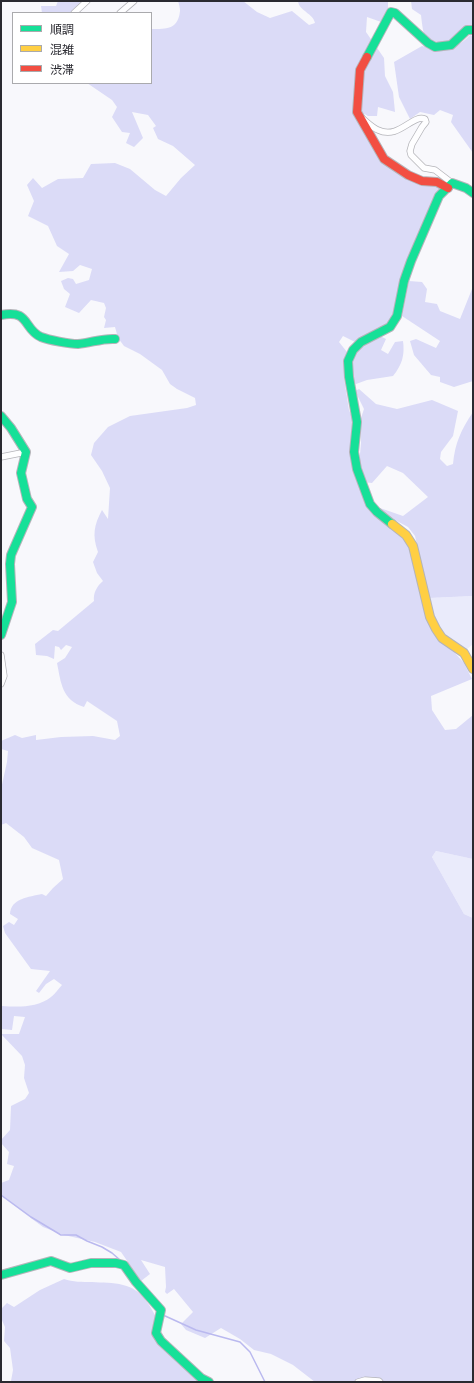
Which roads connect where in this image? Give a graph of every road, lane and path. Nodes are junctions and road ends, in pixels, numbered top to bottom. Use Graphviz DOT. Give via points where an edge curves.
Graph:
graph roads {
  1 [pos="87,1"];
  2 [pos="134,1"];
  3 [pos="75,12"];
  4 [pos="121,12"];
  5 [pos="473,30"];
  6 [pos="360,118"];
  7 [pos="450,185"];
  8 [pos="473,193"];
  9 [pos="1,315"];
  10 [pos="116,339"];
  11 [pos="1,416"];
  12 [pos="26,452"];
  13 [pos="1,457"];
  14 [pos="1,635"];
  15 [pos="1,655"];
  16 [pos="473,669"];
  17 [pos="1,684"];
  18 [pos="1,1274"];
  19 [pos="209,1382"];
  20 [pos="358,1382"];
  21 [pos="380,1382"];
  1 -- 3 [label="street"];
  2 -- 4 [label="street"];
  5 -- 6 [label="street" via="467,30 451,45 435,47 391,12 360,70 357,112"];
  6 -- 7 [label="street" via="384,159 422,181"];
  6 -- 7 [label="street" via="378,130 389,133 415,120 425,119 426,122 412,144 411,155 424,168 435,170"];
  7 -- 8 [label="street" via="466,188"];
  7 -- 16 [label="street" via="439,196 411,261 397,316 390,327 362,342 353,350 348,361 357,422 354,441 356,463 370,504 406,535 413,546 430,617 442,638 464,653"];
  9 -- 10 [label="street" via="15,314 26,320 32,331 41,337 68,343"];
  11 -- 12 [label="street"];
  12 -- 13 [label="street"];
  12 -- 14 [label="street" via="27,457 21,473 27,499 32,507 11,555 12,602"];
  15 -- 17 [label="street" via="4,676"];
  18 -- 19 [label="street" via="51,1262 70,1268 91,1263 124,1265 161,1310 156,1334 161,1341 201,1378"];
  20 -- 21 [label="street"];
}
